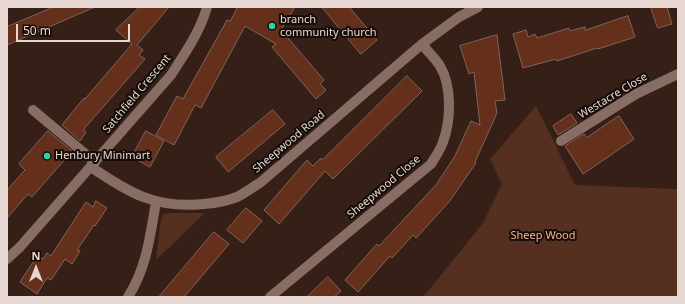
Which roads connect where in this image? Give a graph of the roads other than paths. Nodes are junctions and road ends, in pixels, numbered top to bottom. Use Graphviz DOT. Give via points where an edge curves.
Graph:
graph roads {
  1 [pos="207,7"];
  2 [pos="478,7"];
  3 [pos="422,44"];
  4 [pos="678,74"];
  5 [pos="33,110"];
  6 [pos="562,141"];
  7 [pos="93,164"];
  8 [pos="156,202"];
  9 [pos="7,259"];
  10 [pos="128,297"];
  11 [pos="270,297"];
  1 -- 7 [label="street, Satchfield Crescent" via="204,20 190,47 171,75"];
  2 -- 3 [label="street, Sheepwood Road" via="459,17"];
  3 -- 8 [label="street, Sheepwood Road" via="261,182 237,197 195,205"];
  3 -- 11 [label="street, Sheepwood Close" via="440,66 447,84 449,104 449,121 443,143 431,164"];
  4 -- 6 [label="street, Westacre Close" via="636,94"];
  5 -- 7 [label="street, Sheepwood Road"];
  7 -- 8 [label="street, Sheepwood Road" via="120,187"];
  7 -- 9 [label="street, Satchfield Crescent"];
  8 -- 10 [label="street" via="144,263"];
}
